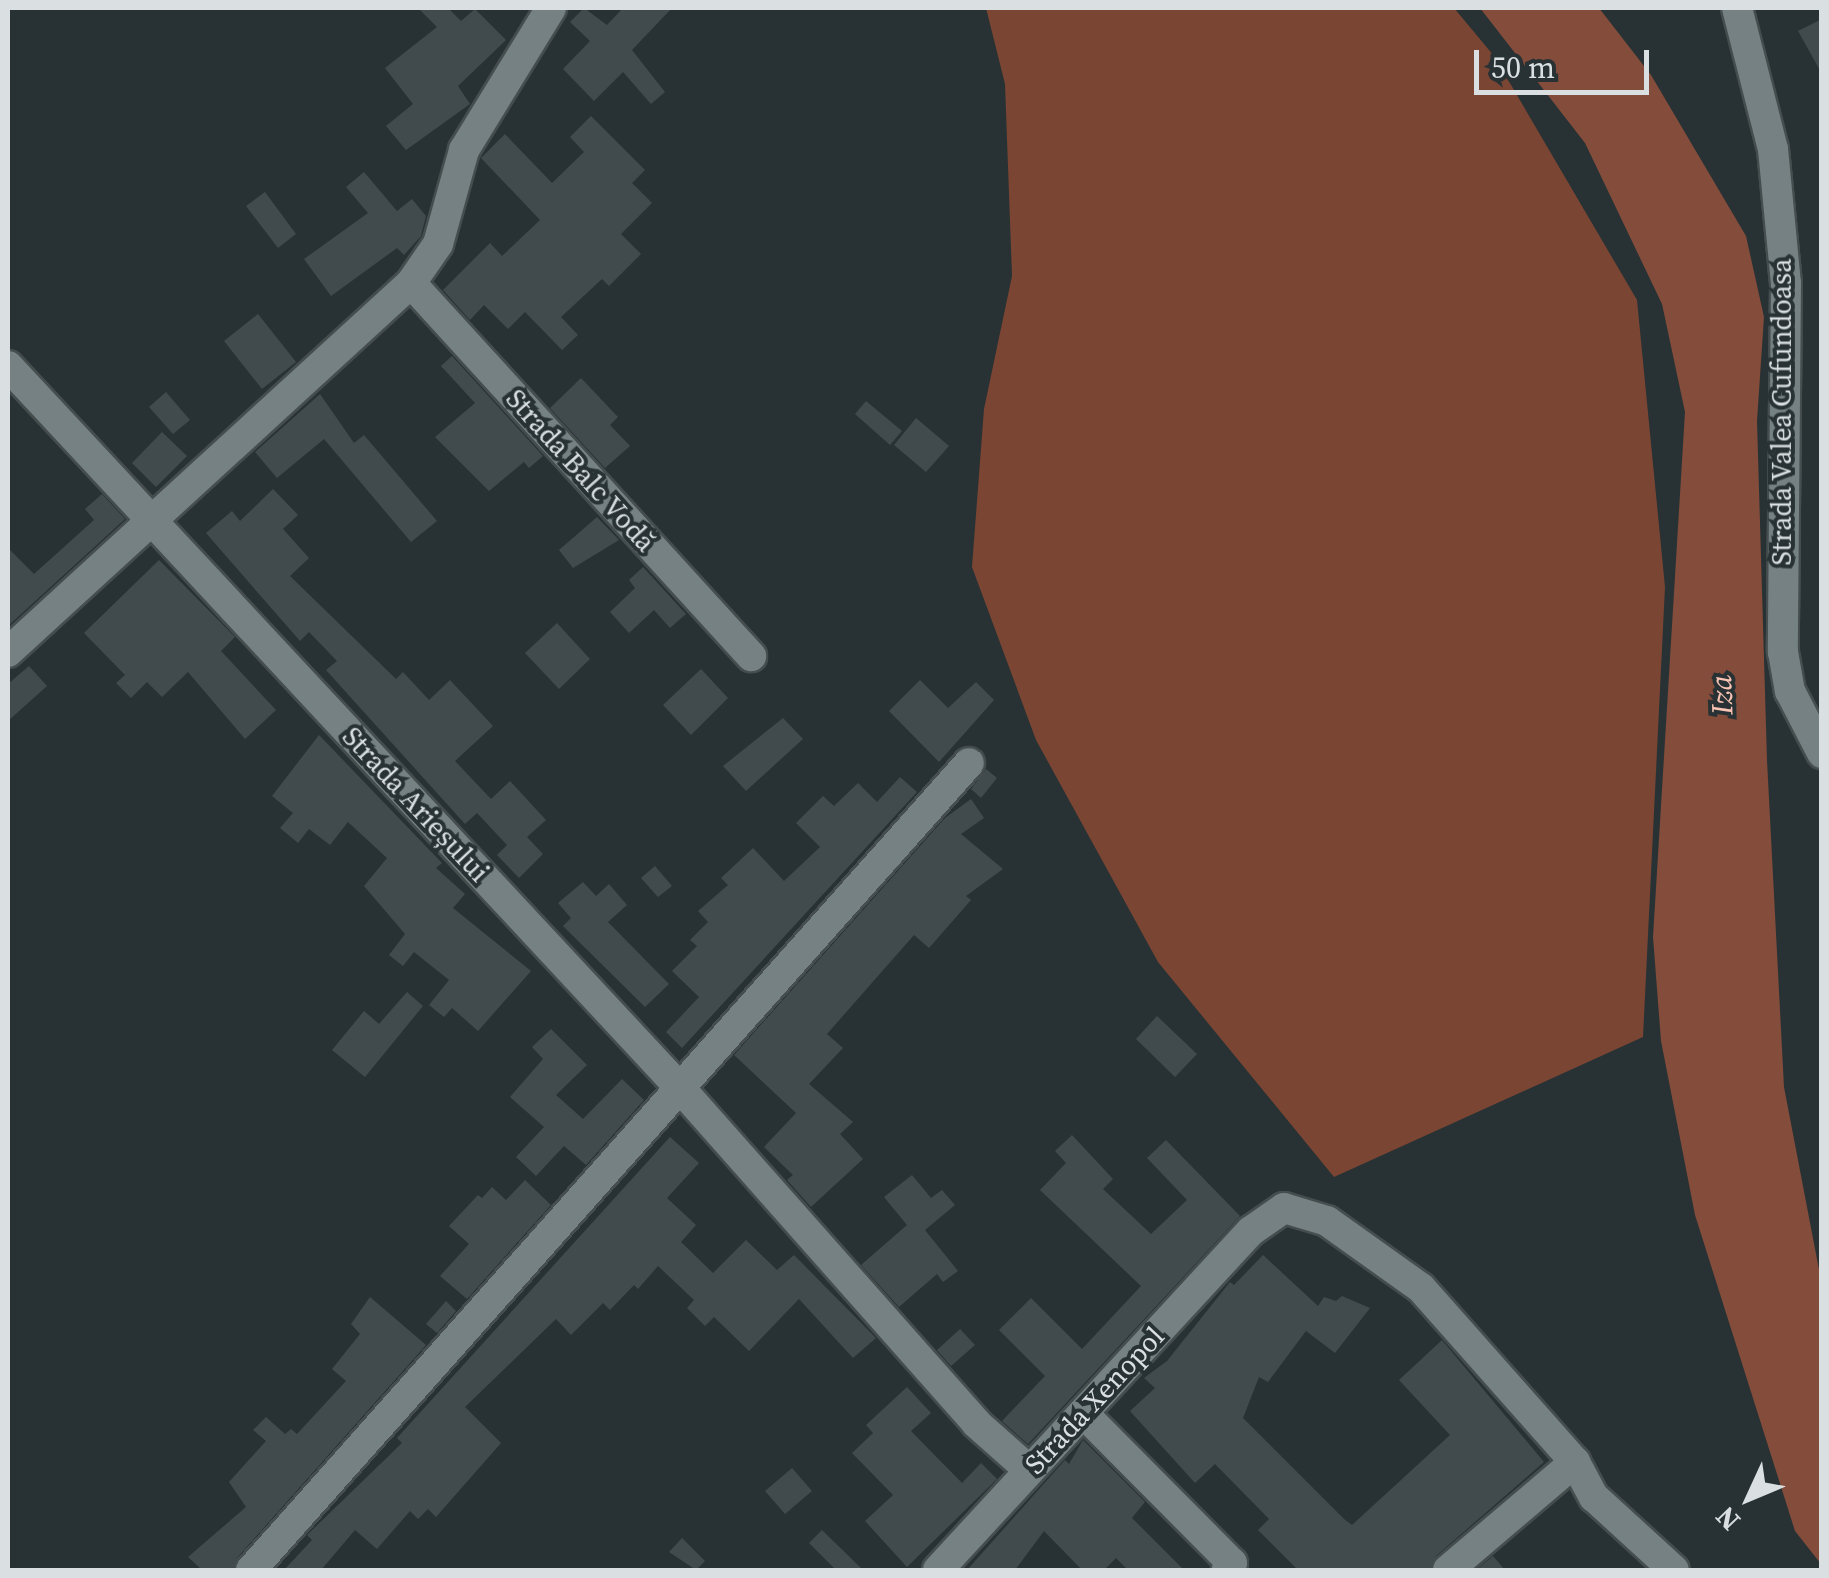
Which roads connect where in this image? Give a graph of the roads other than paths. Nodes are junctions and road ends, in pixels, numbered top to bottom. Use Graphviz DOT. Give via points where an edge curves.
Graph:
graph roads {
  1 [pos="551,8"];
  2 [pos="1737,8"];
  3 [pos="411,283"];
  4 [pos="8,366"];
  5 [pos="151,519"];
  6 [pos="8,652"];
  7 [pos="752,656"];
  8 [pos="1822,752"];
  9 [pos="968,763"];
  10 [pos="681,1088"];
  11 [pos="1083,1413"];
  12 [pos="1574,1462"];
  13 [pos="1028,1470"];
  14 [pos="251,1570"];
  15 [pos="938,1570"];
  16 [pos="1228,1570"];
  17 [pos="1448,1570"];
  18 [pos="1674,1570"];
  1 -- 3 [label="street" via="464,150 438,244"];
  2 -- 8 [label="street, Strada Valea Cufundoasa" via="1773,149 1786,283 1783,652 1790,691"];
  3 -- 5 [label="street"];
  3 -- 7 [label="street, Strada Balc Vodă"];
  4 -- 5 [label="street"];
  5 -- 6 [label="street"];
  5 -- 10 [label="street, Strada Arieșului"];
  9 -- 10 [label="street"];
  10 -- 13 [label="street, Strada Arieșului" via="864,1301 976,1424"];
  10 -- 14 [label="street"];
  11 -- 12 [label="street, Strada Xenopol" via="1251,1231 1284,1208 1326,1220 1421,1288"];
  11 -- 13 [label="street, Strada Xenopol"];
  11 -- 16 [label="street" via="1232,1563"];
  12 -- 17 [label="street"];
  12 -- 18 [label="street" via="1594,1498"];
  13 -- 15 [label="street, Strada Xenopol"];
}
